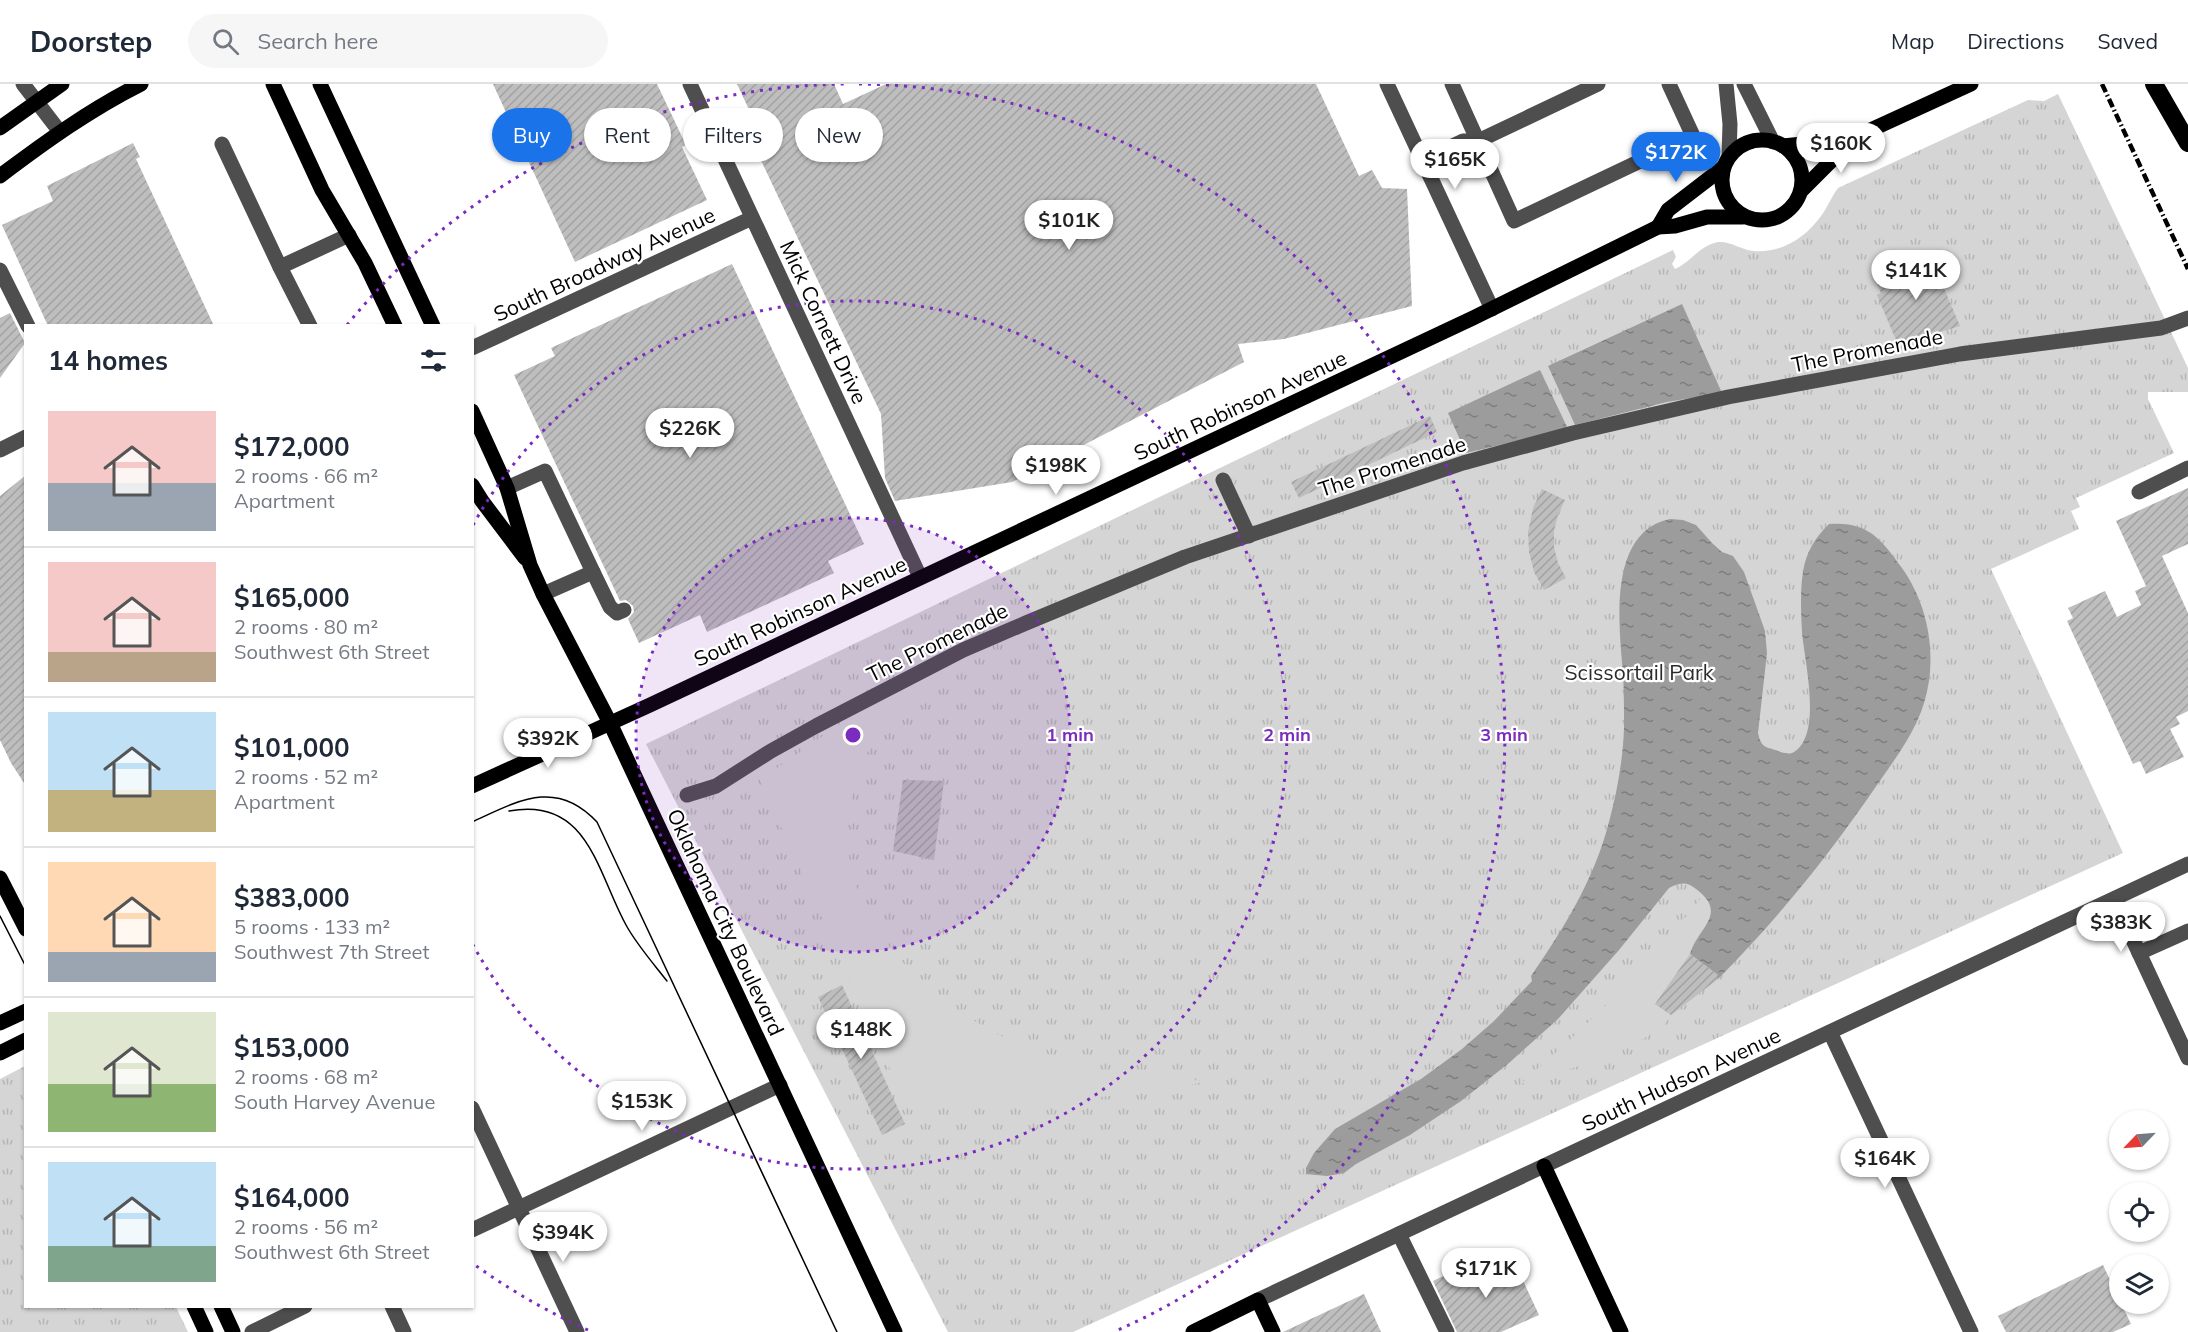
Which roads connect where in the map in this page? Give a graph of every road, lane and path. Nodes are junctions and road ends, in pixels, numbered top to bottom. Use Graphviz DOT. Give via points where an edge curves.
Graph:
graph roads {
  1 [pos="23,84"];
  2 [pos="62,84"];
  3 [pos="141,84"];
  4 [pos="273,84"];
  5 [pos="320,84"];
  6 [pos="690,84"];
  7 [pos="1387,84"];
  8 [pos="1452,84"];
  9 [pos="1598,84"];
  10 [pos="1669,84"];
  11 [pos="1726,84"];
  12 [pos="1744,84"];
  13 [pos="1971,84"];
  14 [pos="2154,84"];
  15 [pos="36,101"];
  16 [pos="0,128"];
  17 [pos="60,132"];
  18 [pos="1853,138"];
  19 [pos="1478,141"];
  20 [pos="2188,143"];
  21 [pos="222,144"];
  22 [pos="1778,144"];
  23 [pos="1726,162"];
  24 [pos="1426,167"];
  25 [pos="2,171"];
  26 [pos="1801,191"];
  27 [pos="1743,217"];
  28 [pos="752,218"];
  29 [pos="1658,227"];
  30 [pos="349,235"];
  31 [pos="280,267"];
  32 [pos="0,270"];
  33 [pos="1492,309"];
  34 [pos="2188,318"];
  35 [pos="27,324"];
  36 [pos="309,324"];
  37 [pos="394,324"];
  38 [pos="432,324"];
  39 [pos="474,347"];
  40 [pos="474,415"];
  41 [pos="24,438"];
  42 [pos="0,450"];
  43 [pos="2188,468"];
  44 [pos="1223,480"];
  45 [pos="474,488"];
  46 [pos="507,488"];
  47 [pos="2139,492"];
  48 [pos="1250,536"];
  49 [pos="530,565"];
  50 [pos="593,572"];
  51 [pos="920,577"];
  52 [pos="543,594"];
  53 [pos="624,610"];
  54 [pos="610,723"];
  55 [pos="474,785"];
  56 [pos="687,795"];
  57 [pos="2188,864"];
  58 [pos="0,878"];
  59 [pos="2114,899"];
  60 [pos="24,925"];
  61 [pos="2188,931"];
  62 [pos="2139,953"];
  63 [pos="24,1012"];
  64 [pos="0,1023"];
  65 [pos="1830,1032"];
  66 [pos="24,1041"];
  67 [pos="0,1053"];
  68 [pos="2188,1058"];
  69 [pos="780,1085"];
  70 [pos="474,1112"];
  71 [pos="1544,1166"];
  72 [pos="519,1209"];
  73 [pos="474,1229"];
  74 [pos="1400,1234"];
  75 [pos="1258,1300"];
  76 [pos="195,1308"];
  77 [pos="222,1308"];
  78 [pos="301,1308"];
  79 [pos="393,1308"];
  80 [pos="206,1332"];
  81 [pos="233,1332"];
  82 [pos="252,1332"];
  83 [pos="404,1332"];
  84 [pos="577,1332"];
  85 [pos="895,1332"];
  86 [pos="1193,1332"];
  87 [pos="1273,1332"];
  88 [pos="1447,1332"];
  89 [pos="1621,1332"];
  90 [pos="1971,1332"];
  1 -- 15 [label="street"];
  2 -- 15 [label="main road"];
  3 -- 17 [label="main road"];
  4 -- 30 [label="main road" via="322,190"];
  5 -- 38 [label="main road"];
  6 -- 28 [label="street, Mick Cornett Drive"];
  7 -- 24 [label="street"];
  8 -- 19 [label="street"];
  9 -- 19 [label="street"];
  10 -- 19 [label="street" via="1694,136 1514,221"];
  11 -- 23 [label="street" via="1730,124"];
  12 -- 22 [label="street"];
  13 -- 18 [label="main road"];
  14 -- 20 [label="highway"];
  15 -- 16 [label="main road"];
  15 -- 17 [label="street"];
  17 -- 25 [label="main road"];
  18 -- 22 [label="main road" via="1841,135 1823,142"];
  18 -- 26 [label="main road" via="1848,149"];
  19 -- 24 [label="street" via="1469,155"];
  21 -- 31 [label="street"];
  22 -- 23 [label="main road" via="1749,142"];
  22 -- 26 [label="main road" via="1798,164"];
  23 -- 27 [label="main road" via="1721,178 1724,196"];
  23 -- 29 [label="main road, South Robinson Avenue" via="1668,210"];
  24 -- 33 [label="street"];
  26 -- 27 [label="main road" via="1788,212 1778,218 1766,221"];
  27 -- 29 [label="main road, South Robinson Avenue" via="1707,217"];
  28 -- 39 [label="street, South Broadway Avenue"];
  28 -- 51 [label="street, Mick Cornett Drive"];
  29 -- 33 [label="main road, South Robinson Avenue"];
  30 -- 31 [label="street"];
  30 -- 37 [label="main road"];
  31 -- 36 [label="street"];
  32 -- 35 [label="street"];
  33 -- 51 [label="main road, South Robinson Avenue"];
  34 -- 48 [label="street, The Promenade" via="2161,328 1960,354 1728,397 1463,463"];
  40 -- 46 [label="main road, Oklahoma City Boulevard"];
  41 -- 42 [label="street"];
  43 -- 47 [label="street"];
  44 -- 48 [label="street"];
  45 -- 49 [label="main road, Oklahoma City Boulevard"];
  46 -- 49 [label="main road, Oklahoma City Boulevard"];
  46 -- 50 [label="street" via="545,471"];
  48 -- 56 [label="street, The Promenade" via="1185,557 963,650 816,726 716,786"];
  49 -- 52 [label="main road, Oklahoma City Boulevard"];
  50 -- 52 [label="street"];
  50 -- 53 [label="street" via="610,607 617,613"];
  51 -- 54 [label="main road, South Robinson Avenue"];
  52 -- 54 [label="main road, Oklahoma City Boulevard"];
  54 -- 55 [label="main road, South Robinson Avenue"];
  54 -- 69 [label="main road, Oklahoma City Boulevard"];
  57 -- 59 [label="street, South Hudson Avenue"];
  58 -- 60 [label="main road"];
  59 -- 62 [label="street"];
  59 -- 65 [label="street, South Hudson Avenue"];
  61 -- 62 [label="street"];
  62 -- 68 [label="street"];
  63 -- 64 [label="main road"];
  65 -- 71 [label="street, South Hudson Avenue"];
  65 -- 90 [label="street"];
  66 -- 67 [label="main road"];
  69 -- 72 [label="street"];
  69 -- 85 [label="main road, Oklahoma City Boulevard"];
  70 -- 72 [label="street"];
  71 -- 74 [label="street, South Hudson Avenue"];
  71 -- 89 [label="main road"];
  72 -- 73 [label="street"];
  72 -- 84 [label="street"];
  74 -- 75 [label="street, South Hudson Avenue"];
  74 -- 88 [label="street"];
  75 -- 86 [label="main road, South Hudson Avenue"];
  75 -- 87 [label="main road"];
  76 -- 80 [label="main road"];
  77 -- 81 [label="main road"];
  78 -- 82 [label="street"];
  79 -- 83 [label="street"];
}
